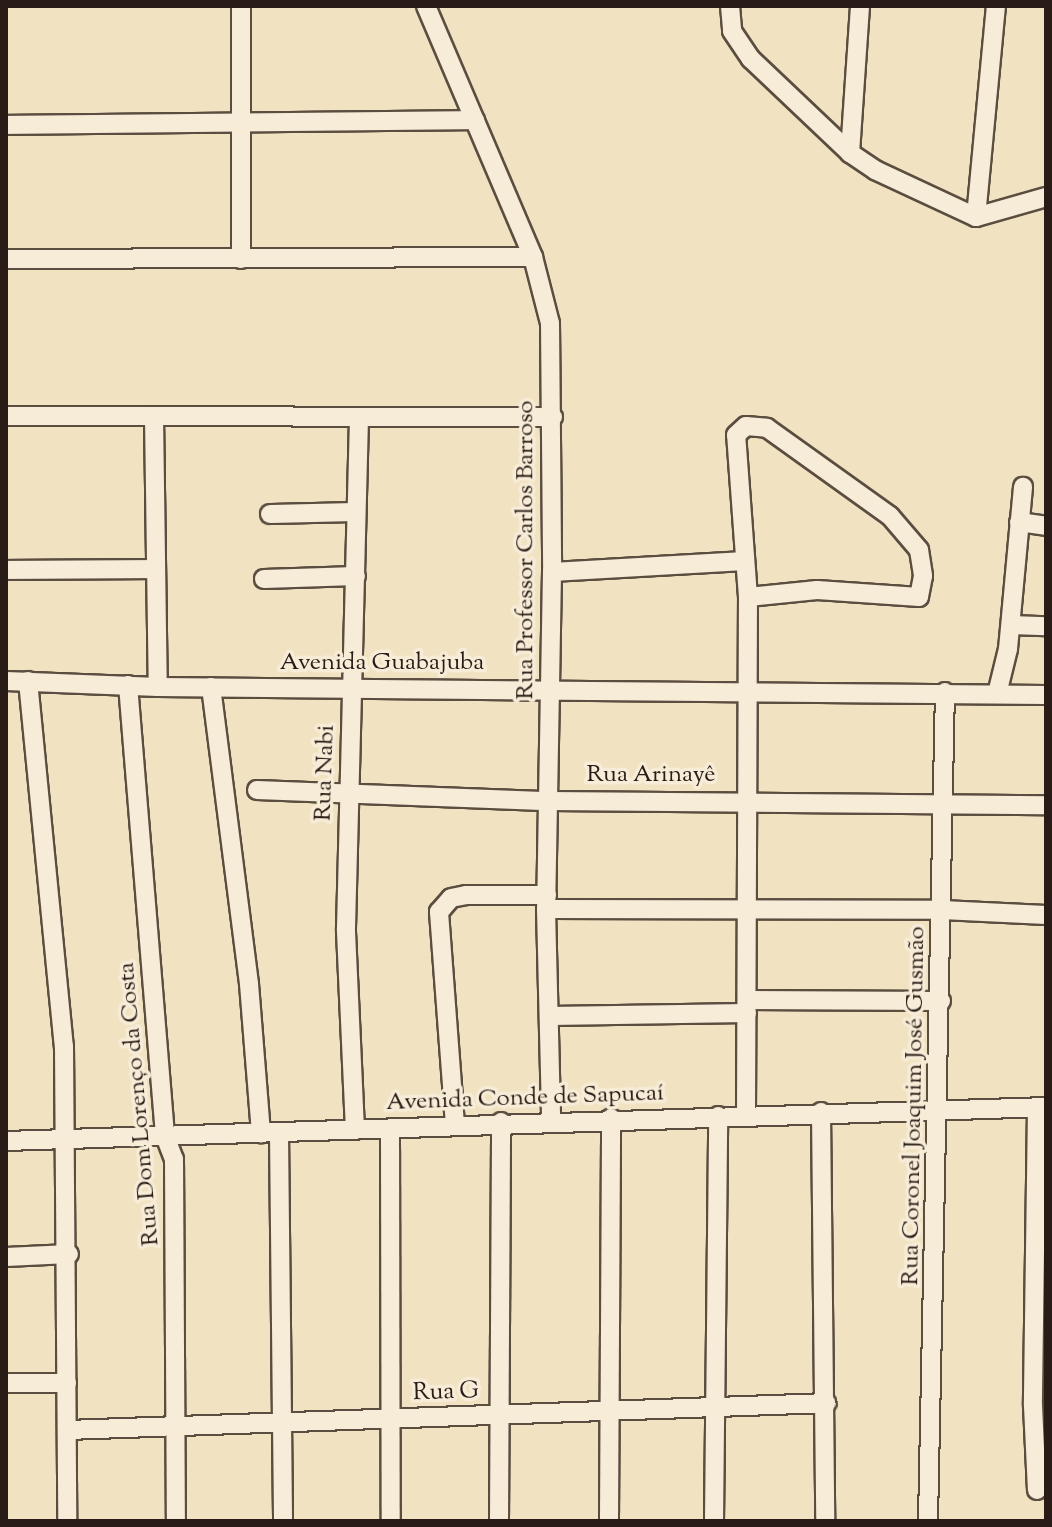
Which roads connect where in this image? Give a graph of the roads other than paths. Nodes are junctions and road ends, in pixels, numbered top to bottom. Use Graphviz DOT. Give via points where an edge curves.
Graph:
graph roads {
  1 [pos="241,6"];
  2 [pos="426,6"];
  3 [pos="730,6"];
  4 [pos="860,6"];
  5 [pos="996,6"];
  6 [pos="475,120"];
  7 [pos="6,125"];
  8 [pos="239,125"];
  9 [pos="850,153"];
  10 [pos="1046,197"];
  11 [pos="976,217"];
  12 [pos="533,257"];
  13 [pos="6,259"];
  14 [pos="241,259"];
  15 [pos="6,416"];
  16 [pos="154,416"];
  17 [pos="553,417"];
  18 [pos="359,418"];
  19 [pos="1023,487"];
  20 [pos="356,512"];
  21 [pos="270,514"];
  22 [pos="1019,522"];
  23 [pos="1046,526"];
  24 [pos="745,561"];
  25 [pos="153,569"];
  26 [pos="8,570"];
  27 [pos="552,572"];
  28 [pos="356,576"];
  29 [pos="264,579"];
  30 [pos="748,597"];
  31 [pos="1011,625"];
  32 [pos="1046,626"];
  33 [pos="6,681"];
  34 [pos="28,681"];
  35 [pos="128,685"];
  36 [pos="158,687"];
  37 [pos="211,687"];
  38 [pos="352,687"];
  39 [pos="550,689"];
  40 [pos="747,691"];
  41 [pos="945,692"];
  42 [pos="997,694"];
  43 [pos="1046,695"];
  44 [pos="257,790"];
  45 [pos="349,796"];
  46 [pos="747,800"];
  47 [pos="549,801"];
  48 [pos="945,802"];
  49 [pos="1046,805"];
  50 [pos="546,902"];
  51 [pos="942,910"];
  52 [pos="746,913"];
  53 [pos="1046,915"];
  54 [pos="941,1001"];
  55 [pos="747,1007"];
  56 [pos="550,1016"];
  57 [pos="1041,1107"];
  58 [pos="940,1109"];
  59 [pos="821,1112"];
  60 [pos="746,1115"];
  61 [pos="718,1116"];
  62 [pos="611,1118"];
  63 [pos="551,1119"];
  64 [pos="501,1122"];
  65 [pos="455,1125"];
  66 [pos="390,1129"];
  67 [pos="355,1130"];
  68 [pos="270,1134"];
  69 [pos="165,1136"];
  70 [pos="68,1139"];
  71 [pos="6,1141"];
  72 [pos="69,1254"];
  73 [pos="6,1257"];
  74 [pos="6,1383"];
  75 [pos="67,1383"];
  76 [pos="827,1403"];
  77 [pos="716,1409"];
  78 [pos="611,1411"];
  79 [pos="500,1416"];
  80 [pos="393,1419"];
  81 [pos="284,1423"];
  82 [pos="175,1429"];
  83 [pos="67,1430"];
  84 [pos="1037,1490"];
  85 [pos="67,1521"];
  86 [pos="176,1521"];
  87 [pos="283,1521"];
  88 [pos="391,1521"];
  89 [pos="499,1521"];
  90 [pos="609,1521"];
  91 [pos="714,1521"];
  92 [pos="825,1521"];
  93 [pos="928,1521"];
  1 -- 8 [label="street"];
  2 -- 6 [label="street, Rua Professor Carlos Barroso"];
  3 -- 9 [label="street" via="732,31 751,59"];
  4 -- 9 [label="street"];
  5 -- 11 [label="street"];
  6 -- 8 [label="street"];
  6 -- 12 [label="street, Rua Professor Carlos Barroso"];
  7 -- 8 [label="street"];
  8 -- 14 [label="street"];
  9 -- 11 [label="street"];
  10 -- 11 [label="street"];
  12 -- 14 [label="street"];
  12 -- 17 [label="street, Rua Professor Carlos Barroso" via="550,323"];
  13 -- 14 [label="street"];
  15 -- 16 [label="street"];
  16 -- 18 [label="street"];
  16 -- 25 [label="street"];
  17 -- 18 [label="street"];
  17 -- 27 [label="street, Rua Professor Carlos Barroso"];
  18 -- 20 [label="street, Rua Nabi"];
  19 -- 22 [label="street"];
  20 -- 21 [label="street"];
  20 -- 28 [label="street, Rua Nabi"];
  22 -- 23 [label="street"];
  22 -- 31 [label="street"];
  24 -- 27 [label="street"];
  24 -- 30 [label="street"];
  24 -- 30 [label="street" via="736,435 756,425 890,516 919,550 923,576 919,597 817,590"];
  25 -- 26 [label="street"];
  25 -- 36 [label="street"];
  27 -- 39 [label="street, Rua Professor Carlos Barroso"];
  28 -- 29 [label="street"];
  28 -- 38 [label="street, Rua Nabi"];
  30 -- 40 [label="street"];
  31 -- 32 [label="street"];
  31 -- 42 [label="street"];
  33 -- 34 [label="street, Avenida Guabajuba"];
  34 -- 35 [label="street, Avenida Guabajuba"];
  34 -- 70 [label="street" via="61,1008"];
  35 -- 36 [label="street, Avenida Guabajuba"];
  35 -- 69 [label="street, Rua Dom Lorenço da Costa"];
  36 -- 37 [label="street, Avenida Guabajuba"];
  37 -- 38 [label="street, Avenida Guabajuba"];
  37 -- 68 [label="street"];
  38 -- 39 [label="street, Avenida Guabajuba"];
  38 -- 45 [label="street, Rua Nabi"];
  39 -- 40 [label="street, Avenida Guabajuba"];
  39 -- 47 [label="street, Rua Professor Carlos Barroso"];
  40 -- 41 [label="street, Avenida Guabajuba"];
  40 -- 46 [label="street"];
  41 -- 42 [label="street, Avenida Guabajuba"];
  41 -- 48 [label="street, Rua Coronel Joaquim José Gusmão"];
  42 -- 43 [label="street, Avenida Guabajuba"];
  44 -- 45 [label="street, Rua Arinayê"];
  45 -- 47 [label="street, Rua Arinayê"];
  45 -- 67 [label="street, Rua Nabi" via="346,928"];
  46 -- 47 [label="street, Rua Arinayê"];
  46 -- 48 [label="street, Rua Arinayê"];
  46 -- 52 [label="street"];
  47 -- 50 [label="street, Rua Professor Carlos Barroso"];
  48 -- 49 [label="street, Rua Arinayê"];
  48 -- 51 [label="street, Rua Coronel Joaquim José Gusmão"];
  50 -- 52 [label="street"];
  50 -- 56 [label="street, Rua Professor Carlos Barroso"];
  50 -- 65 [label="street" via="451,898 439,912"];
  51 -- 52 [label="street"];
  51 -- 53 [label="street"];
  51 -- 54 [label="street, Rua Coronel Joaquim José Gusmão"];
  52 -- 55 [label="street"];
  54 -- 55 [label="street"];
  54 -- 58 [label="street, Rua Coronel Joaquim José Gusmão"];
  55 -- 56 [label="street"];
  55 -- 60 [label="street"];
  56 -- 63 [label="street, Rua Professor Carlos Barroso"];
  57 -- 58 [label="street, Avenida Conde de Sapucaí"];
  57 -- 84 [label="street" via="1033,1406"];
  58 -- 59 [label="street, Avenida Conde de Sapucaí"];
  58 -- 93 [label="street, Rua Coronel Joaquim José Gusmão"];
  59 -- 60 [label="street, Avenida Conde de Sapucaí"];
  59 -- 76 [label="street"];
  60 -- 61 [label="street, Avenida Conde de Sapucaí"];
  61 -- 62 [label="street, Avenida Conde de Sapucaí"];
  61 -- 77 [label="street"];
  62 -- 63 [label="street, Avenida Conde de Sapucaí"];
  62 -- 78 [label="street"];
  63 -- 64 [label="street, Avenida Conde de Sapucaí"];
  64 -- 65 [label="street, Avenida Conde de Sapucaí"];
  64 -- 79 [label="street"];
  65 -- 66 [label="street, Avenida Conde de Sapucaí"];
  66 -- 67 [label="street, Avenida Conde de Sapucaí"];
  66 -- 80 [label="street"];
  67 -- 68 [label="street, Avenida Conde de Sapucaí"];
  68 -- 69 [label="street, Avenida Conde de Sapucaí"];
  68 -- 81 [label="street"];
  69 -- 70 [label="street, Avenida Conde de Sapucaí"];
  69 -- 82 [label="street, Rua Dom Lorenço da Costa" via="174,1159"];
  70 -- 71 [label="street, Avenida Conde de Sapucaí"];
  70 -- 72 [label="street"];
  72 -- 73 [label="street"];
  72 -- 75 [label="street"];
  74 -- 75 [label="street"];
  75 -- 83 [label="street"];
  76 -- 77 [label="street, Rua G"];
  76 -- 92 [label="street"];
  77 -- 78 [label="street, Rua G"];
  77 -- 91 [label="street"];
  78 -- 79 [label="street, Rua G"];
  78 -- 90 [label="street"];
  79 -- 80 [label="street, Rua G"];
  79 -- 89 [label="street"];
  80 -- 81 [label="street, Rua G"];
  80 -- 88 [label="street"];
  81 -- 82 [label="street, Rua G"];
  81 -- 87 [label="street"];
  82 -- 83 [label="street, Rua G"];
  82 -- 86 [label="street, Rua Dom Lorenço da Costa"];
  83 -- 85 [label="street"];
}
